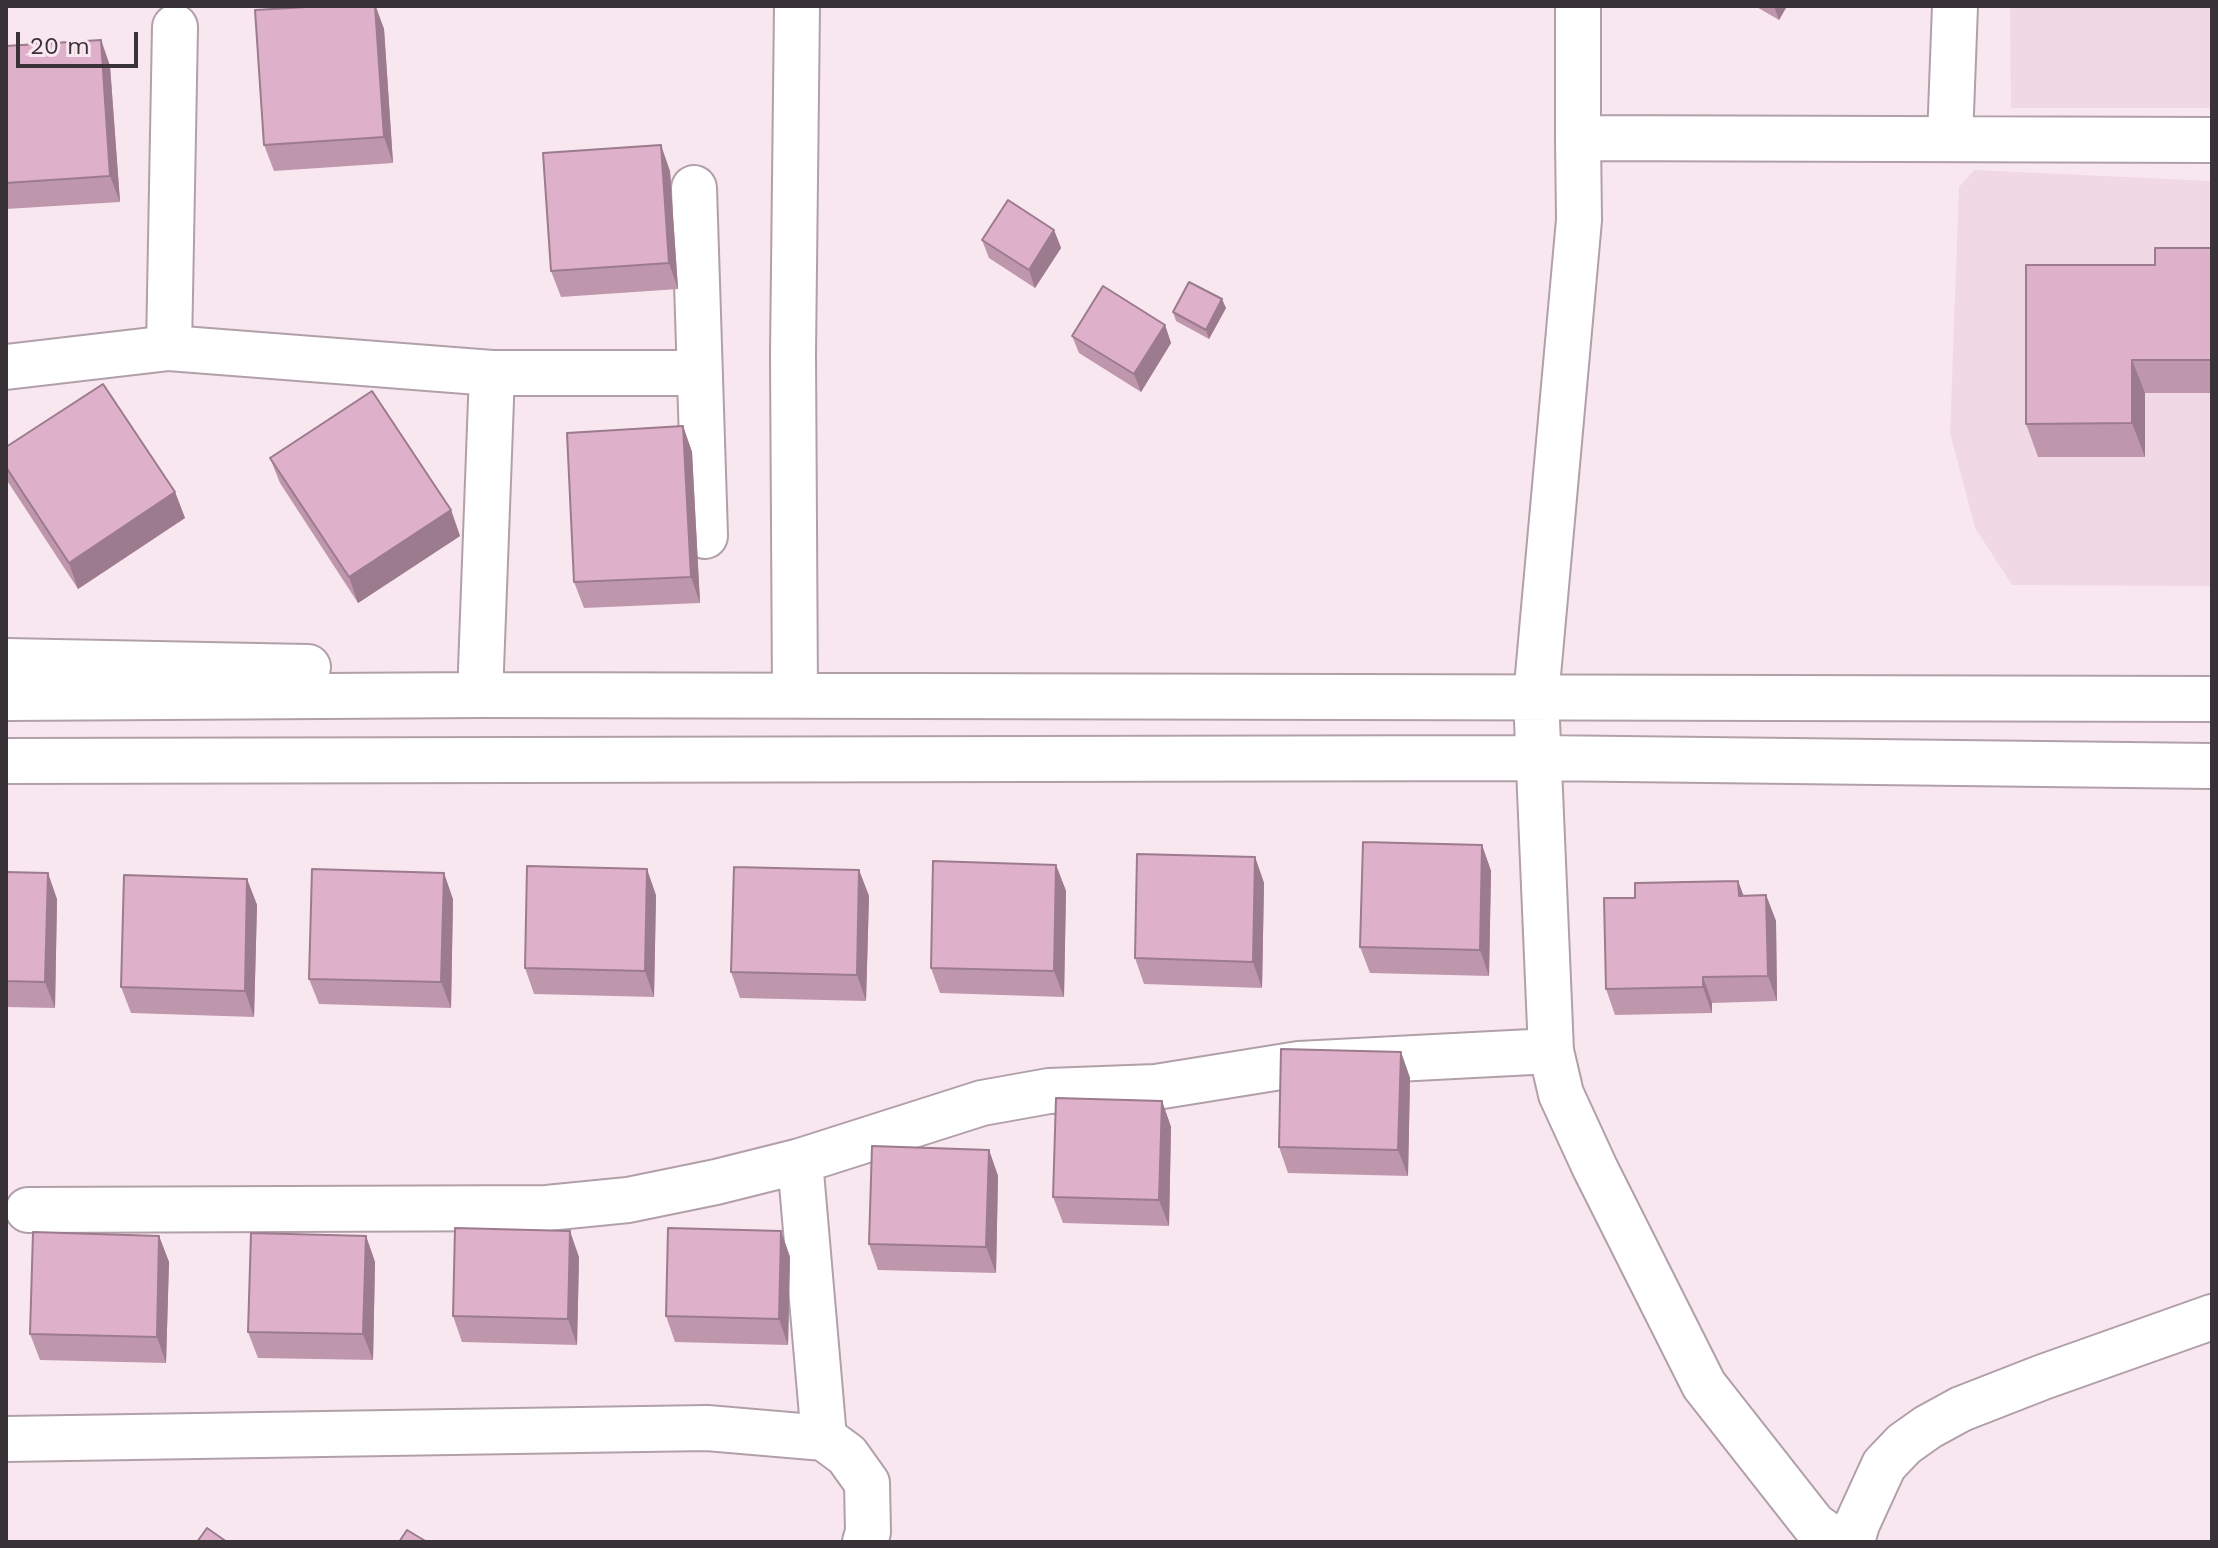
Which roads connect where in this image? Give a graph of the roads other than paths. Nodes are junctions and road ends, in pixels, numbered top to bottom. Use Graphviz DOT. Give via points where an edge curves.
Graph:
graph roads {
  1 [pos="797,6"];
  2 [pos="1578,6"];
  3 [pos="1955,6"];
  4 [pos="175,27"];
  5 [pos="1578,138"];
  6 [pos="1950,139"];
  7 [pos="2212,140"];
  8 [pos="694,188"];
  9 [pos="169,348"];
  10 [pos="6,367"];
  11 [pos="492,373"];
  12 [pos="700,373"];
  13 [pos="705,536"];
  14 [pos="6,661"];
  15 [pos="481,682"];
  16 [pos="795,695"];
  17 [pos="1536,697"];
  18 [pos="6,698"];
  19 [pos="2212,699"];
  20 [pos="1539,758"];
  21 [pos="6,761"];
  22 [pos="2212,766"];
  23 [pos="1551,1051"];
  24 [pos="800,1161"];
  25 [pos="28,1210"];
  26 [pos="2212,1317"];
  27 [pos="824,1438"];
  28 [pos="6,1439"];
  29 [pos="865,1542"];
  30 [pos="1838,1542"];
  31 [pos="1852,1542"];
  1 -- 16 [label="street"];
  2 -- 5 [label="street"];
  3 -- 6 [label="street"];
  4 -- 9 [label="street"];
  5 -- 6 [label="street"];
  5 -- 17 [label="street" via="1579,220"];
  6 -- 7 [label="street"];
  8 -- 12 [label="street"];
  9 -- 10 [label="street"];
  9 -- 11 [label="street"];
  11 -- 12 [label="street"];
  11 -- 15 [label="street"];
  12 -- 13 [label="street"];
  14 -- 15 [label="street"];
  15 -- 16 [label="street"];
  15 -- 18 [label="street"];
  16 -- 17 [label="street"];
  17 -- 19 [label="street"];
  17 -- 20 [label="street"];
  20 -- 21 [label="street"];
  20 -- 22 [label="street"];
  20 -- 23 [label="street"];
  23 -- 24 [label="street" via="1299,1064 1156,1087 1049,1091 982,1103"];
  23 -- 30 [label="street" via="1561,1094 1704,1385 1814,1525"];
  24 -- 25 [label="street" via="628,1200 547,1208"];
  24 -- 27 [label="street"];
  26 -- 31 [label="street" via="2043,1377 1928,1427 1884,1465"];
  27 -- 28 [label="street" via="707,1428"];
  27 -- 29 [label="street" via="847,1455 867,1483"];
}
